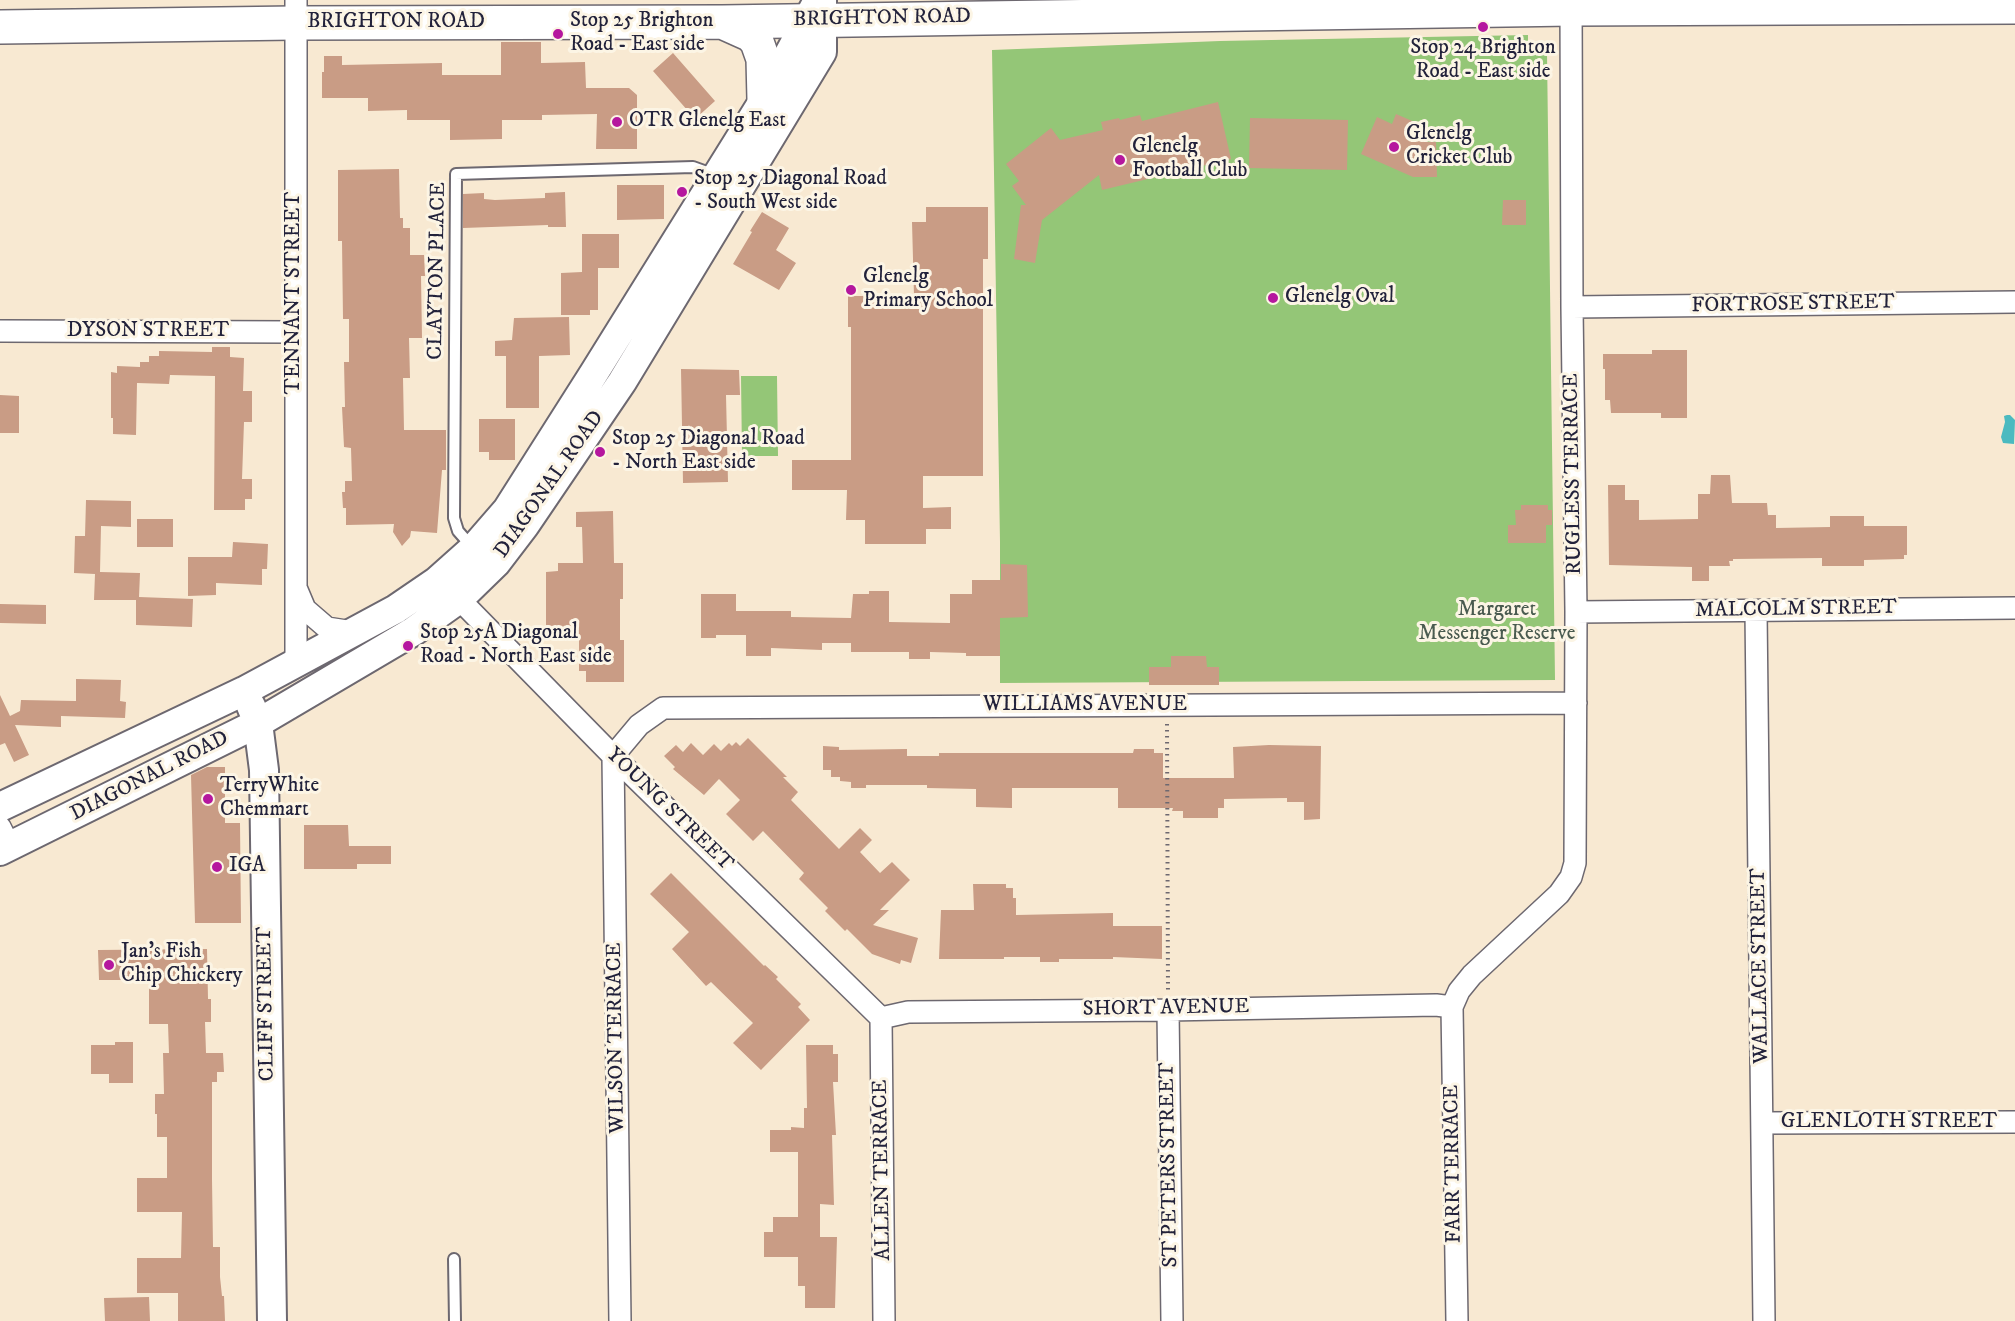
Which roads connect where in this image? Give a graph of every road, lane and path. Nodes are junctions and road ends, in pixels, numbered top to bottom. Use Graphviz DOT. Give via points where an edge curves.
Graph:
graph roads {
  1 [pos="1572,4"];
  2 [pos="1774,4"];
  3 [pos="1320,6"];
  4 [pos="1188,7"];
  5 [pos="1233,7"];
  6 [pos="2015,7"];
  7 [pos="817,10"];
  8 [pos="295,11"];
  9 [pos="722,22"];
  10 [pos="0,27"];
  11 [pos="764,100"];
  12 [pos="716,175"];
  13 [pos="2015,302"];
  14 [pos="1572,307"];
  15 [pos="0,331"];
  16 [pos="295,332"];
  17 [pos="474,548"];
  18 [pos="296,587"];
  19 [pos="459,599"];
  20 [pos="2015,608"];
  21 [pos="1756,611"];
  22 [pos="1576,612"];
  23 [pos="353,632"];
  24 [pos="296,662"];
  25 [pos="244,691"];
  26 [pos="1576,704"];
  27 [pos="1167,705"];
  28 [pos="258,723"];
  29 [pos="221,741"];
  30 [pos="614,756"];
  31 [pos="264,781"];
  32 [pos="0,807"];
  33 [pos="3,842"];
  34 [pos="1452,1007"];
  35 [pos="1168,1010"];
  36 [pos="881,1018"];
  37 [pos="2015,1122"];
  38 [pos="1763,1123"];
  39 [pos="454,1259"];
  40 [pos="272,1321"];
  41 [pos="455,1321"];
  42 [pos="620,1321"];
  43 [pos="884,1321"];
  44 [pos="1172,1321"];
  45 [pos="1457,1321"];
  46 [pos="1764,1321"];
  1 -- 2 [label="main road, BRIGHTON ROAD"];
  1 -- 3 [label="main road, BRIGHTON ROAD"];
  1 -- 14 [label="street, RUGLESS TERRACE"];
  2 -- 6 [label="main road, BRIGHTON ROAD"];
  3 -- 5 [label="main road, BRIGHTON ROAD"];
  4 -- 5 [label="main road, BRIGHTON ROAD"];
  4 -- 7 [label="main road, BRIGHTON ROAD"];
  7 -- 9 [label="main road, BRIGHTON ROAD"];
  7 -- 11 [label="main road, DIAGONAL ROAD"];
  7 -- 19 [label="main road, DIAGONAL ROAD" via="822,52 622,382 525,525 496,563"];
  8 -- 9 [label="main road, BRIGHTON ROAD"];
  8 -- 10 [label="main road, BRIGHTON ROAD"];
  8 -- 16 [label="street, TENNANT STREET"];
  9 -- 11 [label="main road" via="751,35 757,42 763,59"];
  11 -- 12 [label="main road, DIAGONAL ROAD"];
  12 -- 17 [label="main road, DIAGONAL ROAD" via="507,510"];
  12 -- 17 [label="lane, CLAYTON PLACE" via="693,166 456,174 454,518 458,531"];
  13 -- 14 [label="street, FORTROSE STREET"];
  14 -- 22 [label="street, RUGLESS TERRACE"];
  15 -- 16 [label="street, DYSON STREET"];
  16 -- 18 [label="street, TENNANT STREET"];
  17 -- 23 [label="main road, DIAGONAL ROAD" via="437,581"];
  18 -- 23 [label="street, TENNANT STREET" via="305,609 327,628"];
  18 -- 24 [label="street, TENNANT STREET"];
  19 -- 28 [label="main road, DIAGONAL ROAD" via="414,631"];
  19 -- 30 [label="street, YOUNG STREET"];
  20 -- 21 [label="street, MALCOLM STREET"];
  21 -- 22 [label="street, MALCOLM STREET"];
  21 -- 38 [label="street, WALLACE STREET"];
  22 -- 26 [label="street, RUGLESS TERRACE"];
  23 -- 24 [label="main road, DIAGONAL ROAD"];
  24 -- 25 [label="main road, DIAGONAL ROAD"];
  25 -- 28 [label="main road, CLIFF STREET"];
  25 -- 32 [label="main road, DIAGONAL ROAD"];
  26 -- 27 [label="street, WILLIAMS AVENUE"];
  26 -- 34 [label="street, RUGLESS TERRACE" via="1577,844 1571,877 1559,894 1472,975 1458,991"];
  27 -- 30 [label="street, WILLIAMS AVENUE" via="663,708 639,725"];
  27 -- 35 [label="path"];
  28 -- 29 [label="main road, DIAGONAL ROAD"];
  28 -- 31 [label="main road, CLIFF STREET"];
  29 -- 31 [label="main road" via="234,741 248,748"];
  29 -- 33 [label="main road, DIAGONAL ROAD"];
  30 -- 36 [label="street, YOUNG STREET"];
  30 -- 42 [label="street, WILSON TERRACE"];
  31 -- 40 [label="main road, CLIFF STREET"];
  34 -- 35 [label="street, SHORT AVENUE"];
  34 -- 45 [label="street, FARR TERRACE"];
  35 -- 36 [label="street, SHORT AVENUE" via="909,1012"];
  35 -- 44 [label="street, ST PETERS STREET"];
  36 -- 43 [label="street, ALLEN TERRACE"];
  37 -- 38 [label="street, GLENLOTH STREET"];
  38 -- 46 [label="street, WALLACE STREET"];
  39 -- 41 [label="lane"];
}
